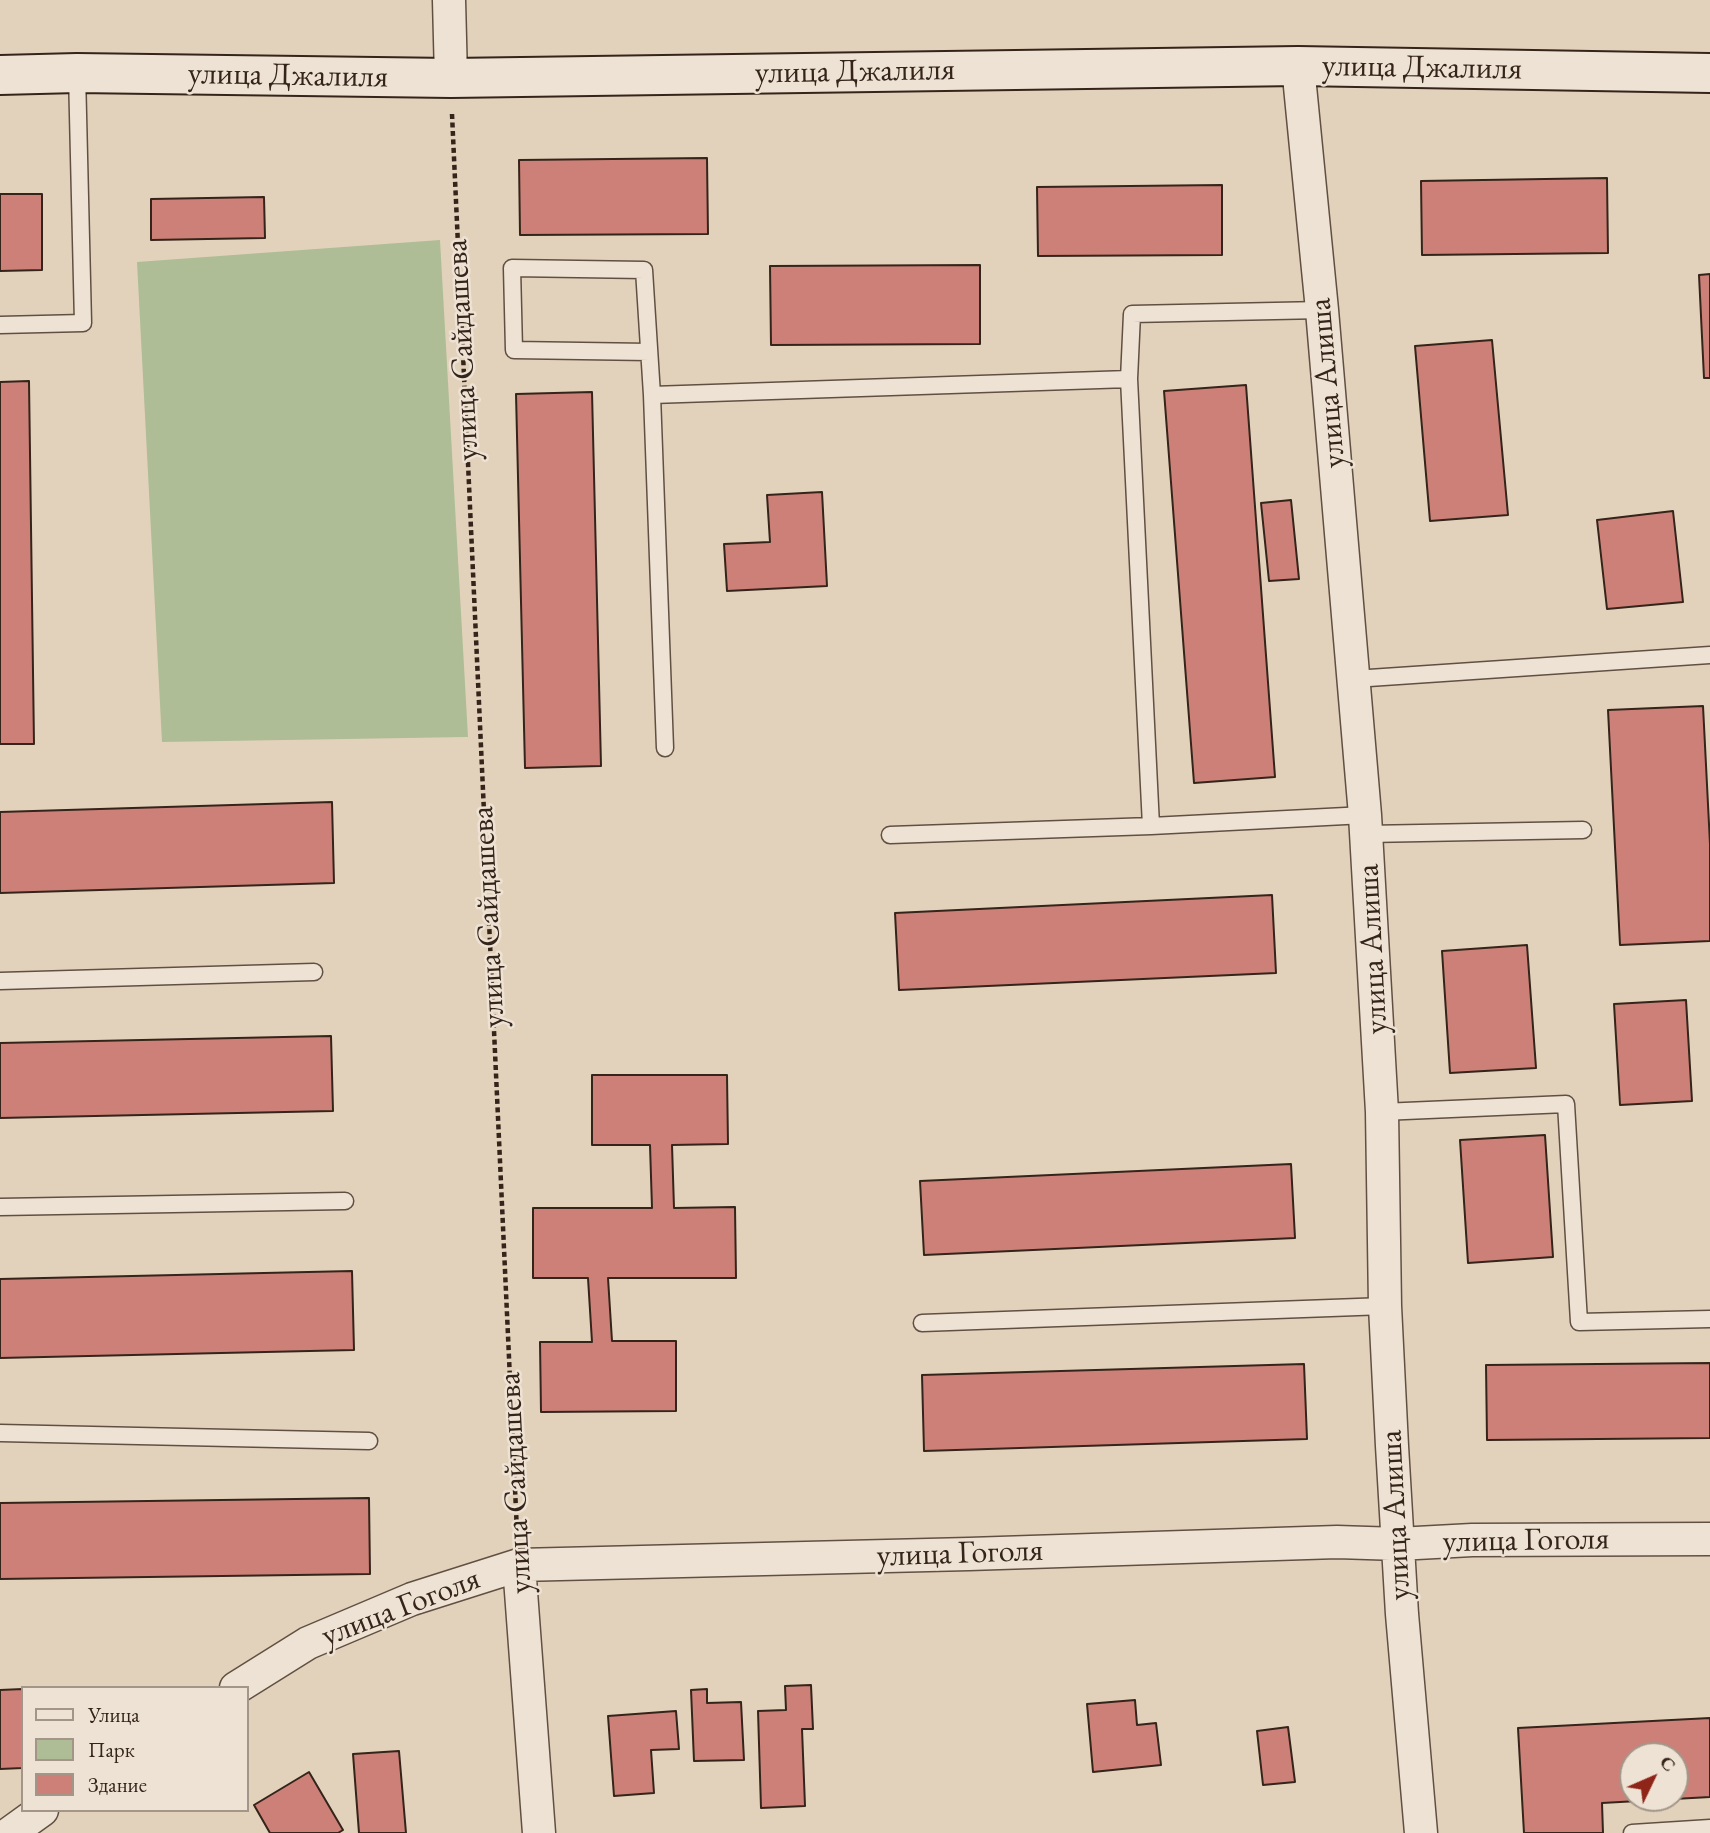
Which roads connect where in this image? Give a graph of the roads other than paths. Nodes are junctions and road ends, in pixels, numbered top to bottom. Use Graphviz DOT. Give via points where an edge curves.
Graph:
graph roads {
  1 [pos="449,0"];
  2 [pos="1298,66"];
  3 [pos="77,73"];
  4 [pos="1710,73"];
  5 [pos="0,75"];
  6 [pos="450,78"];
  7 [pos="1322,310"];
  8 [pos="0,326"];
  9 [pos="649,352"];
  10 [pos="1129,379"];
  11 [pos="652,395"];
  12 [pos="1710,655"];
  13 [pos="1354,680"];
  14 [pos="666,748"];
  15 [pos="1366,824"];
  16 [pos="1151,826"];
  17 [pos="1583,830"];
  18 [pos="890,835"];
  19 [pos="314,972"];
  20 [pos="0,981"];
  21 [pos="1382,1112"];
  22 [pos="345,1201"];
  23 [pos="0,1207"];
  24 [pos="1385,1306"];
  25 [pos="1710,1319"];
  26 [pos="922,1323"];
  27 [pos="0,1433"];
  28 [pos="369,1441"];
  29 [pos="1710,1539"];
  30 [pos="1398,1544"];
  31 [pos="519,1565"];
  32 [pos="239,1686"];
  33 [pos="39,1812"];
  34 [pos="1710,1828"];
  35 [pos="10,1833"];
  36 [pos="539,1833"];
  37 [pos="1421,1833"];
  38 [pos="1632,1833"];
  1 -- 6 [label="street"];
  2 -- 4 [label="main road, улица Джалиля"];
  2 -- 6 [label="main road, улица Джалиля"];
  2 -- 7 [label="street, улица Алиша"];
  3 -- 5 [label="main road, улица Джалиля"];
  3 -- 6 [label="main road, улица Джалиля"];
  3 -- 8 [label="lane" via="83,323"];
  7 -- 10 [label="lane" via="1132,314"];
  7 -- 13 [label="street, улица Алиша"];
  9 -- 9 [label="lane" via="644,270 512,268 514,350"];
  9 -- 11 [label="lane"];
  10 -- 11 [label="lane"];
  10 -- 16 [label="lane"];
  11 -- 14 [label="lane"];
  12 -- 13 [label="lane"];
  13 -- 15 [label="street, улица Алиша"];
  15 -- 16 [label="lane"];
  15 -- 17 [label="lane"];
  15 -- 21 [label="street, улица Алиша"];
  16 -- 18 [label="lane"];
  19 -- 20 [label="lane"];
  21 -- 24 [label="street, улица Алиша"];
  21 -- 25 [label="lane" via="1566,1104 1579,1322"];
  22 -- 23 [label="lane"];
  24 -- 26 [label="lane"];
  24 -- 30 [label="street, улица Алиша"];
  27 -- 28 [label="lane"];
  29 -- 30 [label="street, улица Гоголя"];
  30 -- 31 [label="street, улица Гоголя"];
  30 -- 37 [label="street, улица Алиша"];
  31 -- 32 [label="street, улица Гоголя" via="412,1598 319,1638"];
  31 -- 36 [label="street, улица Сайдашева"];
  33 -- 35 [label="street"];
  34 -- 38 [label="lane"];
}
